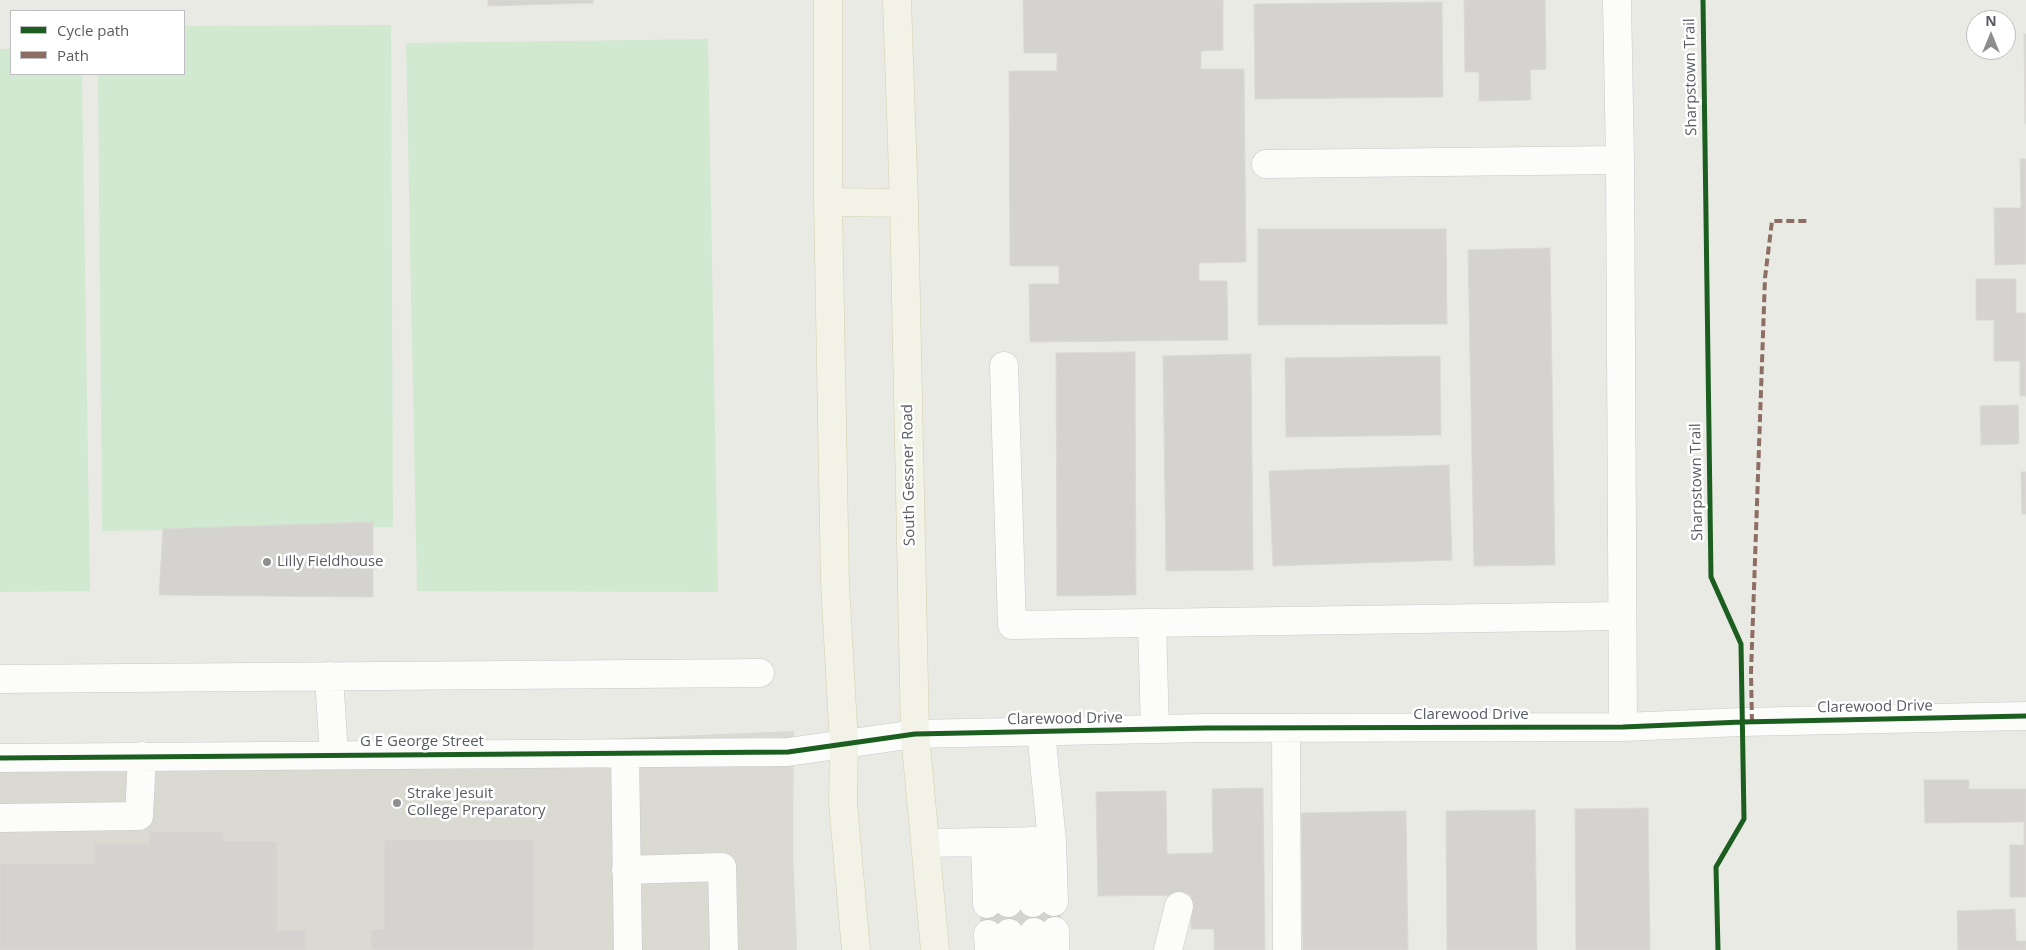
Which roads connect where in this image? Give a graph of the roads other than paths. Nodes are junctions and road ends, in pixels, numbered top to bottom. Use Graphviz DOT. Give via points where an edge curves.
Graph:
graph roads {
  1 [pos="828,0"];
  2 [pos="897,0"];
  3 [pos="1617,0"];
  4 [pos="1620,160"];
  5 [pos="1266,164"];
  6 [pos="828,202"];
  7 [pos="904,203"];
  8 [pos="1004,366"];
  9 [pos="1622,616"];
  10 [pos="1152,624"];
  11 [pos="760,672"];
  12 [pos="329,676"];
  13 [pos="0,679"];
  14 [pos="2026,716"];
  15 [pos="1623,727"];
  16 [pos="1286,728"];
  17 [pos="1155,730"];
  18 [pos="1041,732"];
  19 [pos="915,734"];
  20 [pos="844,744"];
  21 [pos="625,754"];
  22 [pos="334,755"];
  23 [pos="142,756"];
  24 [pos="0,758"];
  25 [pos="0,818"];
  26 [pos="1019,842"];
  27 [pos="926,843"];
  28 [pos="626,870"];
  29 [pos="1179,906"];
  30 [pos="628,950"];
  31 [pos="724,950"];
  32 [pos="856,950"];
  33 [pos="935,950"];
  34 [pos="1168,950"];
  35 [pos="1287,950"];
  1 -- 6 [label="main road"];
  2 -- 7 [label="main road, South Gessner Road"];
  3 -- 4 [label="street"];
  4 -- 5 [label="street"];
  4 -- 9 [label="street"];
  6 -- 7 [label="main road"];
  6 -- 20 [label="main road" via="835,584"];
  7 -- 19 [label="main road, South Gessner Road"];
  8 -- 10 [label="street" via="1012,625"];
  9 -- 10 [label="street"];
  9 -- 15 [label="street"];
  10 -- 17 [label="street"];
  11 -- 12 [label="street"];
  12 -- 13 [label="street"];
  12 -- 22 [label="street"];
  14 -- 15 [label="street, Clarewood Drive"];
  15 -- 16 [label="street, Clarewood Drive"];
  16 -- 17 [label="street, Clarewood Drive"];
  16 -- 35 [label="street"];
  17 -- 18 [label="street, Clarewood Drive"];
  18 -- 19 [label="street, Clarewood Drive"];
  18 -- 26 [label="street"];
  19 -- 20 [label="street, Clarewood Drive"];
  19 -- 27 [label="main road, South Gessner Road"];
  20 -- 21 [label="street, G E George Street" via="788,752"];
  20 -- 32 [label="main road" via="843,802"];
  21 -- 22 [label="street, G E George Street"];
  21 -- 28 [label="street"];
  22 -- 23 [label="street, G E George Street"];
  23 -- 24 [label="street, G E George Street"];
  23 -- 25 [label="street" via="139,816"];
  26 -- 26 [label="street" via="1020,903"];
  26 -- 27 [label="street"];
  27 -- 33 [label="main road, South Gessner Road"];
  28 -- 30 [label="street"];
  28 -- 31 [label="street" via="722,867"];
  29 -- 34 [label="street"];
}
